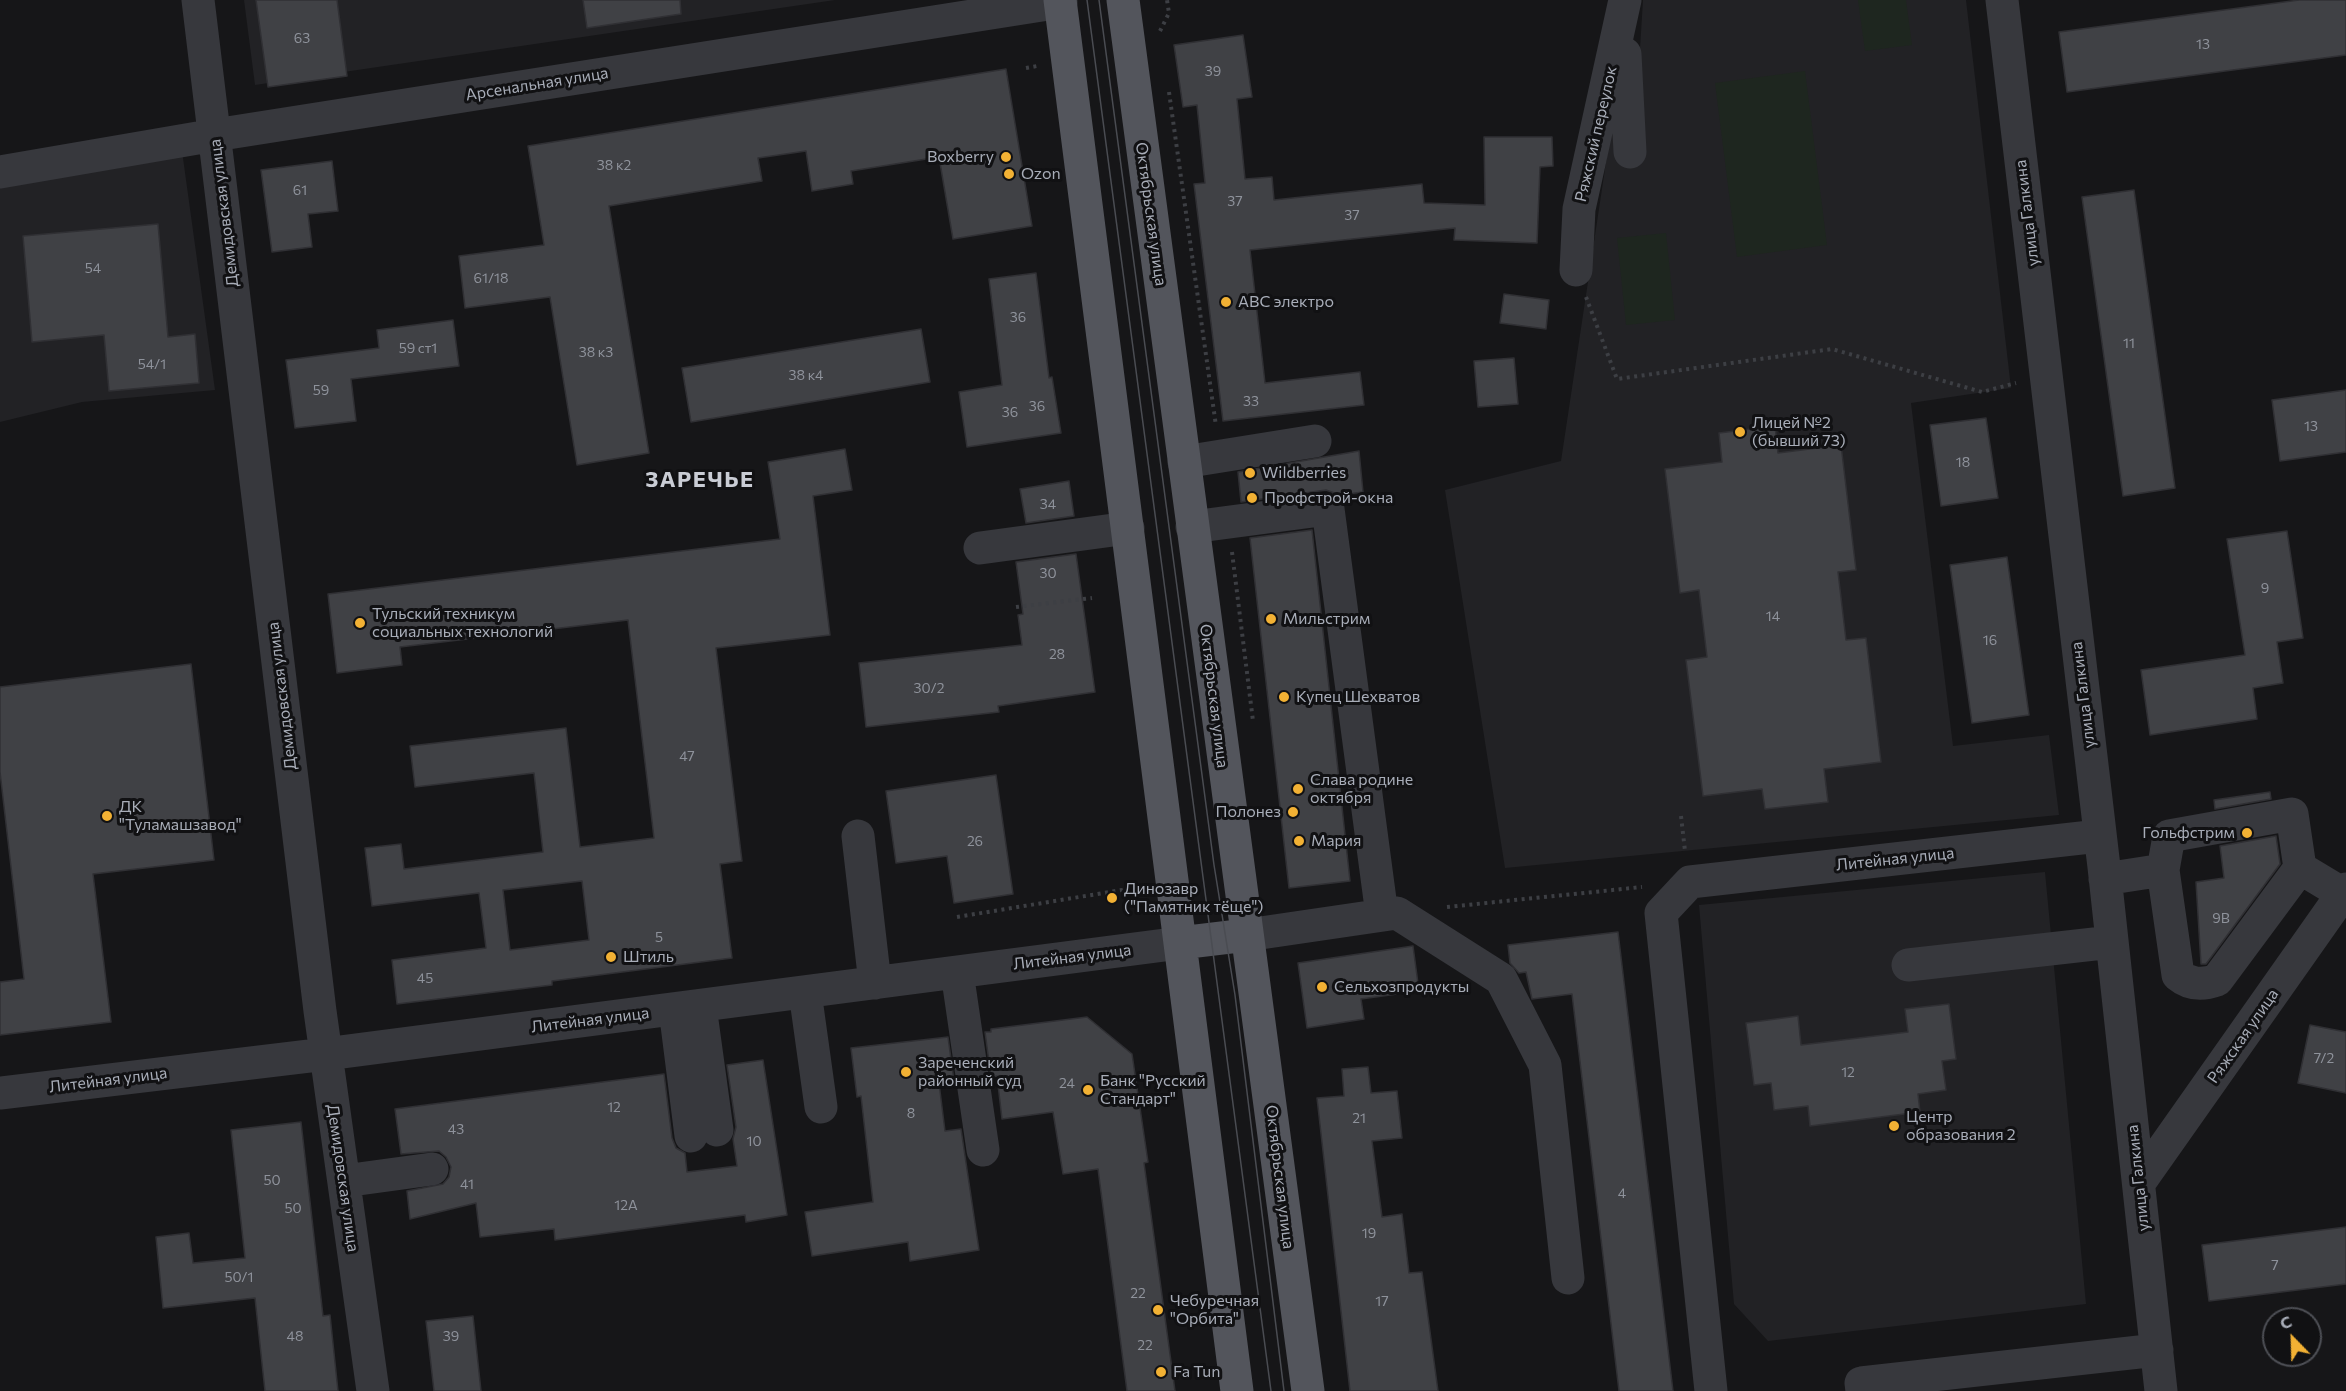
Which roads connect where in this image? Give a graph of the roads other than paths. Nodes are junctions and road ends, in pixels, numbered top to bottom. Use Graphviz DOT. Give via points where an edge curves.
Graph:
graph roads {
  1 [pos="198,0"];
  2 [pos="1123,0"];
  3 [pos="2002,0"];
  4 [pos="1065,1"];
  5 [pos="1624,7"];
  6 [pos="215,135"];
  7 [pos="1630,152"];
  8 [pos="0,172"];
  9 [pos="1576,270"];
  10 [pos="1315,441"];
  11 [pos="1184,462"];
  12 [pos="1192,527"];
  13 [pos="1128,528"];
  14 [pos="980,548"];
  15 [pos="858,836"];
  16 [pos="2099,836"];
  17 [pos="2300,868"];
  18 [pos="2163,870"];
  19 [pos="2105,879"];
  20 [pos="2345,892"];
  21 [pos="1390,914"];
  22 [pos="1247,934"];
  23 [pos="2112,942"];
  24 [pos="1180,943"];
  25 [pos="1908,965"];
  26 [pos="957,972"];
  27 [pos="875,983"];
  28 [pos="805,992"];
  29 [pos="688,1007"];
  30 [pos="326,1054"];
  31 [pos="0,1093"];
  32 [pos="821,1107"];
  33 [pos="704,1133"];
  34 [pos="983,1150"];
  35 [pos="432,1169"];
  36 [pos="344,1181"];
  37 [pos="2139,1182"];
  38 [pos="1568,1278"];
  39 [pos="2157,1350"];
  40 [pos="2006,1379"];
  41 [pos="373,1391"];
  42 [pos="1237,1391"];
  43 [pos="1308,1391"];
  44 [pos="1711,1391"];
  45 [pos="1862,1391"];
  46 [pos="2162,1391"];
  1 -- 6 [label="street, Демидовская улица"];
  2 -- 11 [label="main road, Октябрьская улица"];
  3 -- 16 [label="street, улица Галкина"];
  4 -- 6 [label="street, Арсенальная улица"];
  4 -- 13 [label="main road"];
  5 -- 7 [label="street"];
  5 -- 9 [label="street, Ряжский переулок" via="1579,209"];
  6 -- 8 [label="street, Арсенальная улица"];
  6 -- 30 [label="street, Демидовская улица"];
  10 -- 11 [label="street"];
  11 -- 12 [label="main road, Октябрьская улица"];
  12 -- 21 [label="street" via="1328,509"];
  12 -- 22 [label="main road, Октябрьская улица"];
  13 -- 14 [label="street"];
  13 -- 24 [label="main road"];
  15 -- 27 [label="street"];
  16 -- 19 [label="street, улица Галкина"];
  16 -- 44 [label="street, Литейная улица" via="1690,882 1661,914"];
  17 -- 18 [label="street" via="2292,814 2169,836"];
  17 -- 18 [label="street" via="2217,980 2199,984 2178,975"];
  17 -- 20 [label="street"];
  18 -- 19 [label="street"];
  19 -- 23 [label="street, улица Галкина"];
  20 -- 37 [label="street, Ряжская улица"];
  21 -- 22 [label="street"];
  21 -- 38 [label="street" via="1501,979 1545,1065"];
  22 -- 24 [label="main road"];
  22 -- 43 [label="main road, Октябрьская улица"];
  23 -- 25 [label="street"];
  23 -- 37 [label="street, улица Галкина"];
  24 -- 26 [label="street, Литейная улица"];
  24 -- 42 [label="main road"];
  26 -- 27 [label="street, Литейная улица"];
  26 -- 34 [label="street"];
  27 -- 28 [label="street, Литейная улица"];
  28 -- 29 [label="street, Литейная улица"];
  28 -- 32 [label="street"];
  29 -- 30 [label="street, Литейная улица"];
  29 -- 33 [label="street"];
  30 -- 31 [label="street, Литейная улица"];
  30 -- 36 [label="street, Демидовская улица"];
  35 -- 36 [label="street"];
  36 -- 41 [label="street, Демидовская улица"];
  37 -- 39 [label="street, улица Галкина"];
  39 -- 40 [label="street"];
  39 -- 46 [label="street, улица Галкина"];
  40 -- 45 [label="street" via="1861,1383"];
}
